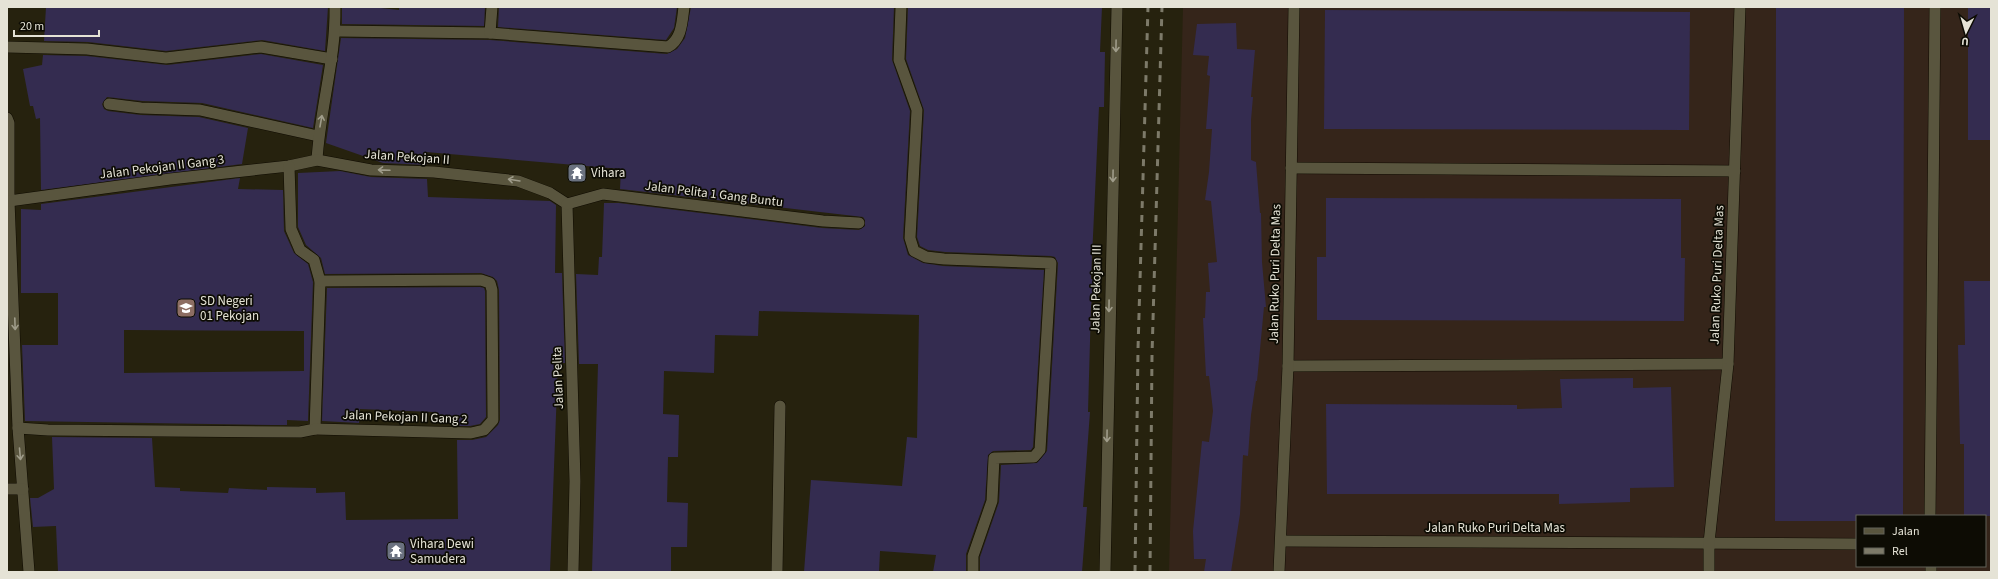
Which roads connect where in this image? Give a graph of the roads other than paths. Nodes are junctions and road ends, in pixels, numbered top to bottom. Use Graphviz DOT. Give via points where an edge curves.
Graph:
graph roads {
  1 [pos="335,7"];
  2 [pos="492,7"];
  3 [pos="684,7"];
  4 [pos="901,7"];
  5 [pos="1117,7"];
  6 [pos="1294,7"];
  7 [pos="1740,7"];
  8 [pos="1935,7"];
  9 [pos="335,31"];
  10 [pos="490,33"];
  11 [pos="7,48"];
  12 [pos="332,59"];
  13 [pos="109,104"];
  14 [pos="7,118"];
  15 [pos="318,136"];
  16 [pos="317,160"];
  17 [pos="290,166"];
  18 [pos="1291,168"];
  19 [pos="1735,171"];
  20 [pos="10,201"];
  21 [pos="567,204"];
  22 [pos="858,223"];
  23 [pos="320,281"];
  24 [pos="11,344"];
  25 [pos="1728,364"];
  26 [pos="1288,366"];
  27 [pos="780,406"];
  28 [pos="18,428"];
  29 [pos="315,428"];
  30 [pos="7,489"];
  31 [pos="24,489"];
  32 [pos="1930,515"];
  33 [pos="1282,541"];
  34 [pos="1709,544"];
  35 [pos="1856,544"];
  36 [pos="29,572"];
  37 [pos="573,572"];
  38 [pos="776,572"];
  39 [pos="973,572"];
  40 [pos="1105,572"];
  41 [pos="1279,572"];
  42 [pos="1709,572"];
  1 -- 9 [label="street"];
  2 -- 10 [label="street"];
  3 -- 10 [label="street" via="678,38 668,47"];
  4 -- 39 [label="street" via="899,60 917,110 910,238 914,251 932,258 1051,263 1040,450 1034,457 994,458 992,501 973,556"];
  5 -- 40 [label="street, Jalan Pekojan III, one-way"];
  6 -- 18 [label="street, Jalan Ruko Puri Delta Mas"];
  7 -- 19 [label="street, Jalan Ruko Puri Delta Mas"];
  8 -- 32 [label="street"];
  9 -- 10 [label="street"];
  9 -- 12 [label="street"];
  11 -- 12 [label="street" via="86,48 166,58 261,47"];
  15 -- 12 [label="street, one-way"];
  13 -- 15 [label="street" via="200,110"];
  14 -- 20 [label="street"];
  15 -- 16 [label="street"];
  16 -- 17 [label="street, Jalan Pekojan II Gang 3"];
  21 -- 16 [label="street, Jalan Pekojan II, one-way" via="550,193 518,181 434,172 371,170"];
  17 -- 20 [label="street, Jalan Pekojan II Gang 3"];
  17 -- 23 [label="street" via="292,229 300,250 314,260"];
  18 -- 19 [label="street"];
  18 -- 26 [label="street, Jalan Ruko Puri Delta Mas"];
  19 -- 25 [label="street, Jalan Ruko Puri Delta Mas"];
  20 -- 24 [label="street, one-way"];
  21 -- 22 [label="street, Jalan Pelita 1 Gang Buntu" via="604,194"];
  21 -- 37 [label="street, Jalan Pelita" via="575,482"];
  23 -- 29 [label="street"];
  23 -- 29 [label="street, Jalan Pekojan II Gang 2" via="481,280 490,283 493,420 484,430 471,433"];
  24 -- 28 [label="street"];
  25 -- 26 [label="street"];
  25 -- 34 [label="street, Jalan Ruko Puri Delta Mas"];
  26 -- 33 [label="street, Jalan Ruko Puri Delta Mas"];
  27 -- 38 [label="street"];
  28 -- 29 [label="street, Jalan Pekojan II Gang 2" via="300,432"];
  28 -- 31 [label="street, one-way"];
  30 -- 31 [label="street"];
  31 -- 36 [label="street"];
  33 -- 34 [label="street, Jalan Ruko Puri Delta Mas"];
  33 -- 41 [label="street, Jalan Ruko Puri Delta Mas"];
  34 -- 35 [label="street, Jalan Ruko Puri Delta Mas"];
  34 -- 42 [label="street, Jalan Ruko Puri Delta Mas"];
}
